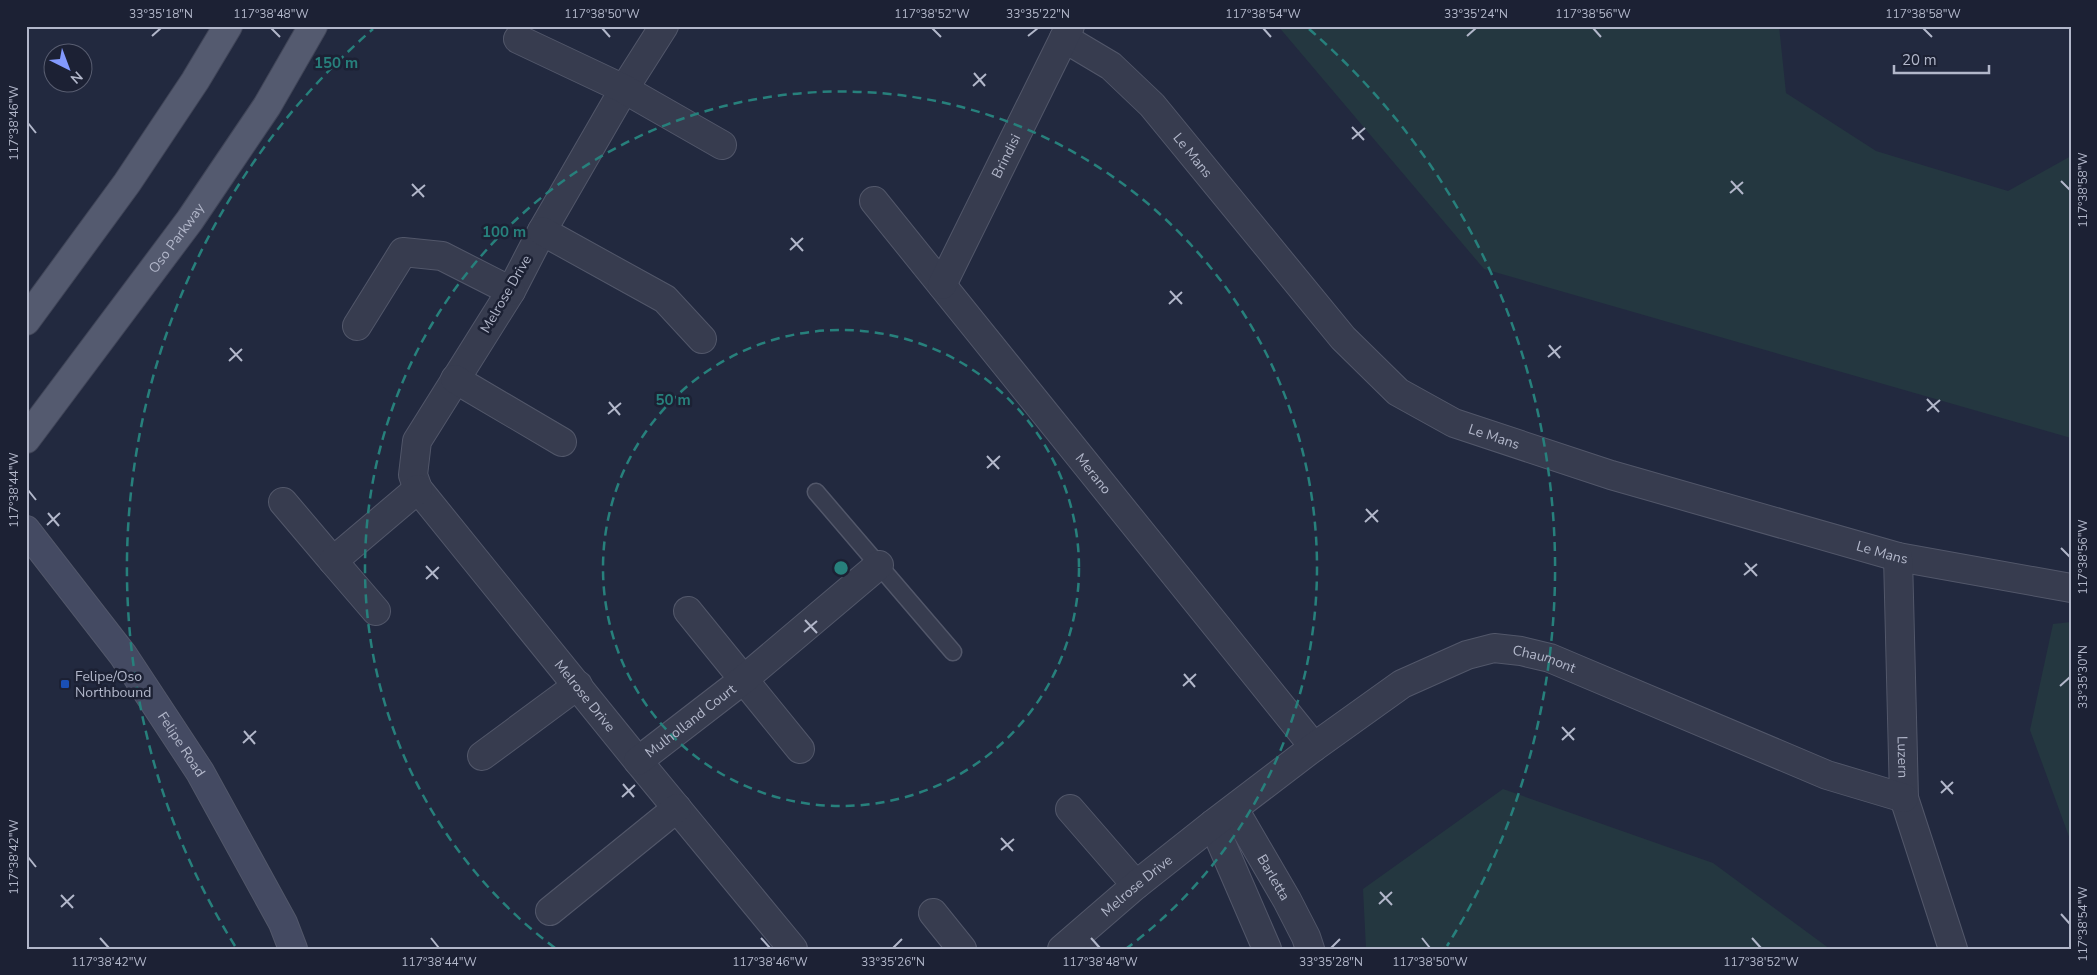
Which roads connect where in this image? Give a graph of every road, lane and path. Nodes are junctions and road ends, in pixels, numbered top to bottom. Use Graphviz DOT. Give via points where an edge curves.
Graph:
graph roads {
  1 [pos="228,26"];
  2 [pos="313,26"];
  3 [pos="664,26"];
  4 [pos="1067,32"];
  5 [pos="518,39"];
  6 [pos="624,89"];
  7 [pos="722,145"];
  8 [pos="874,201"];
  9 [pos="542,230"];
  10 [pos="942,285"];
  11 [pos="511,291"];
  12 [pos="26,321"];
  13 [pos="358,326"];
  14 [pos="702,339"];
  15 [pos="455,379"];
  16 [pos="26,439"];
  17 [pos="562,442"];
  18 [pos="418,489"];
  19 [pos="816,492"];
  20 [pos="283,502"];
  21 [pos="26,530"];
  22 [pos="1898,557"];
  23 [pos="333,561"];
  24 [pos="879,566"];
  25 [pos="2071,588"];
  26 [pos="376,611"];
  27 [pos="688,611"];
  28 [pos="952,652"];
  29 [pos="743,680"];
  30 [pos="578,685"];
  31 [pos="1314,747"];
  32 [pos="800,750"];
  33 [pos="482,756"];
  34 [pos="638,761"];
  35 [pos="1904,798"];
  36 [pos="677,808"];
  37 [pos="1070,809"];
  38 [pos="1223,816"];
  39 [pos="1136,885"];
  40 [pos="550,911"];
  41 [pos="933,913"];
  42 [pos="1076,944"];
  43 [pos="293,949"];
  44 [pos="793,949"];
  45 [pos="962,949"];
  46 [pos="1267,949"];
  47 [pos="1310,949"];
  48 [pos="1953,949"];
  1 -- 12 [label="main road" via="127,183"];
  2 -- 16 [label="main road, Oso Parkway" via="268,106 190,220"];
  3 -- 6 [label="street, Melrose Drive"];
  4 -- 10 [label="street, Brindisi"];
  4 -- 22 [label="street, Le Mans" via="1111,66 1152,105 1343,338 1398,392 1454,423 1611,475"];
  5 -- 6 [label="street"];
  6 -- 7 [label="street"];
  6 -- 9 [label="street, Melrose Drive"];
  8 -- 10 [label="street, Merano"];
  9 -- 11 [label="street, Melrose Drive"];
  9 -- 14 [label="street" via="666,299"];
  10 -- 31 [label="street, Merano"];
  11 -- 13 [label="street" via="442,256 403,252"];
  11 -- 15 [label="street, Melrose Drive"];
  15 -- 17 [label="street"];
  15 -- 18 [label="street, Melrose Drive" via="417,441 413,475"];
  18 -- 23 [label="street"];
  18 -- 30 [label="street, Melrose Drive"];
  19 -- 24 [label="lane"];
  20 -- 23 [label="street"];
  21 -- 43 [label="main road, Felipe Road" via="123,655 200,772 283,923"];
  22 -- 25 [label="street, Le Mans"];
  22 -- 35 [label="street, Luzern"];
  23 -- 26 [label="street"];
  24 -- 28 [label="lane"];
  24 -- 29 [label="street, Mulholland Court"];
  27 -- 29 [label="street, Mulholland Court"];
  29 -- 32 [label="street, Mulholland Court"];
  29 -- 34 [label="street, Mulholland Court"];
  30 -- 33 [label="street"];
  30 -- 34 [label="street, Melrose Drive"];
  31 -- 35 [label="street, Chaumont" via="1402,684 1467,655 1494,648 1550,658 1827,775"];
  31 -- 38 [label="street, Chaumont"];
  34 -- 36 [label="street, Melrose Drive"];
  35 -- 48 [label="street, Luzern"];
  36 -- 40 [label="street"];
  36 -- 44 [label="street, Melrose Drive"];
  37 -- 39 [label="street"];
  38 -- 39 [label="street, Melrose Drive"];
  38 -- 46 [label="street"];
  38 -- 47 [label="street, Barletta" via="1287,900"];
  39 -- 42 [label="street, Melrose Drive"];
  41 -- 45 [label="street"];
}
